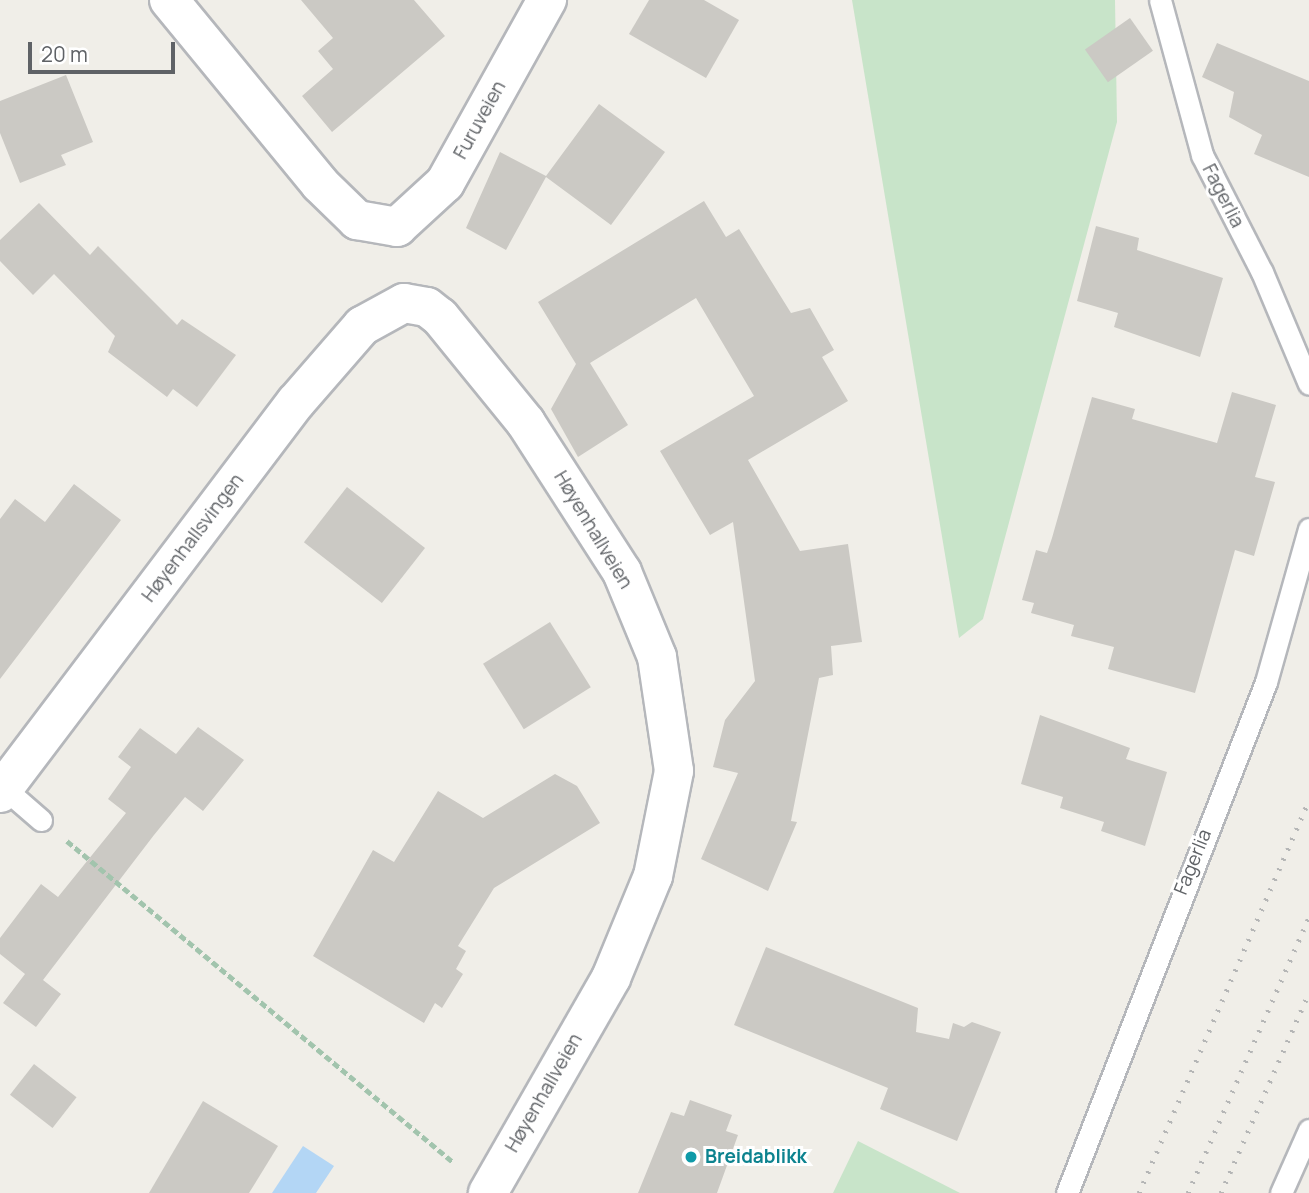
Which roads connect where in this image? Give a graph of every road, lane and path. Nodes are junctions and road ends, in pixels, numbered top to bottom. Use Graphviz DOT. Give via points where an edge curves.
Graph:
graph roads {
  1 [pos="169,0"];
  2 [pos="547,0"];
  3 [pos="1160,0"];
  4 [pos="404,303"];
  5 [pos="1309,384"];
  6 [pos="1309,529"];
  7 [pos="2,790"];
  8 [pos="41,820"];
  9 [pos="1309,1130"];
  10 [pos="488,1193"];
  11 [pos="1067,1193"];
  12 [pos="1281,1193"];
  1 -- 2 [label="street, Furuveien" via="320,184 358,220 397,227 444,183"];
  3 -- 5 [label="lane, Fagerlia" via="1202,155 1262,272"];
  4 -- 7 [label="street, Høyenhallsvingen" via="362,326 296,402"];
  4 -- 10 [label="street, Høyenhallveien" via="427,307 465,344 591,520 646,625 671,747 671,785 648,888 611,978"];
  6 -- 11 [label="lane, Fagerlia" via="1266,681"];
  7 -- 8 [label="lane"];
  8 -- 10 [label="path"];
  9 -- 12 [label="lane"];
}
